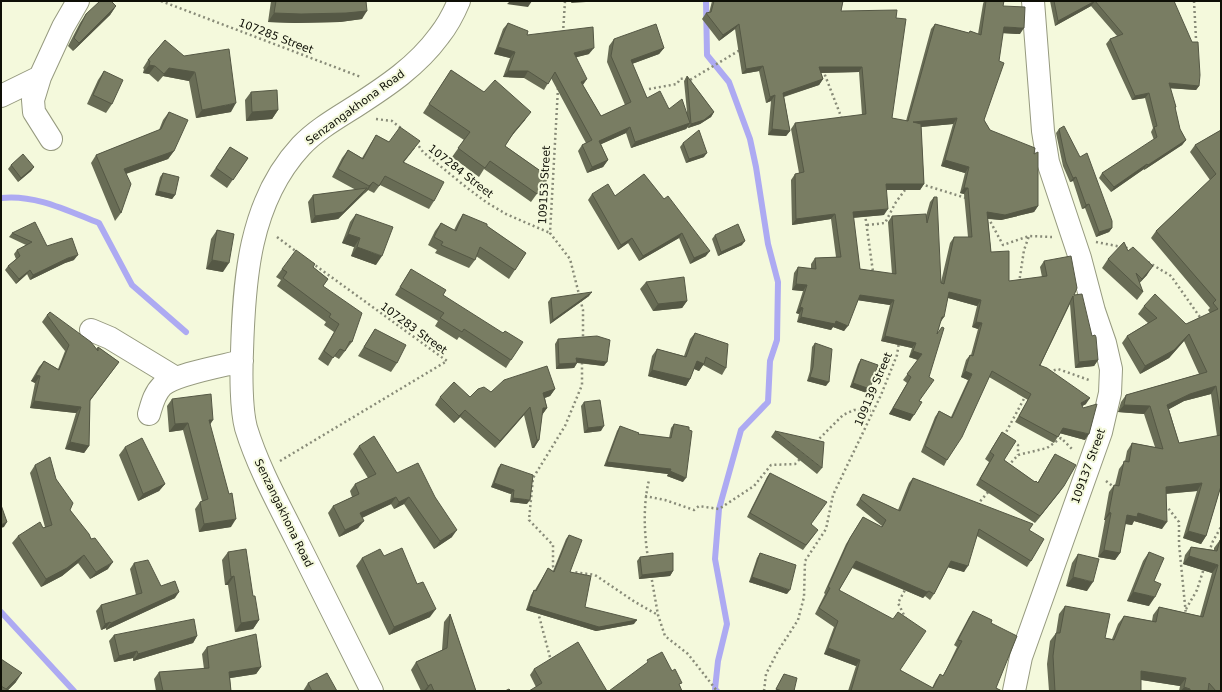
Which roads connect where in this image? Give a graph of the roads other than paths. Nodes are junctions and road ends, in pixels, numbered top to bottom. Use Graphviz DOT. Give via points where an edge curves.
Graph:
graph roads {
  1 [pos="78,1"];
  2 [pos="459,1"];
  3 [pos="1033,1"];
  4 [pos="40,77"];
  5 [pos="1,96"];
  6 [pos="51,139"];
  7 [pos="90,330"];
  8 [pos="242,361"];
  9 [pos="176,378"];
  10 [pos="149,414"];
  11 [pos="372,691"];
  12 [pos="1014,691"];
  1 -- 4 [label="street"];
  2 -- 8 [label="street, Senzangakhona Road" via="441,34 427,51 385,87 316,132 289,160 269,193 257,223 248,261"];
  3 -- 12 [label="street, 109137 Street" via="1043,131 1048,162 1080,258 1111,369 1101,432 1020,657"];
  4 -- 5 [label="street"];
  4 -- 6 [label="street" via="33,100 34,112"];
  7 -- 9 [label="street" via="110,338"];
  8 -- 9 [label="street"];
  8 -- 11 [label="street, Senzangakhona Road" via="242,395 246,426 262,472"];
  9 -- 10 [label="street" via="162,386 154,396"];
}
